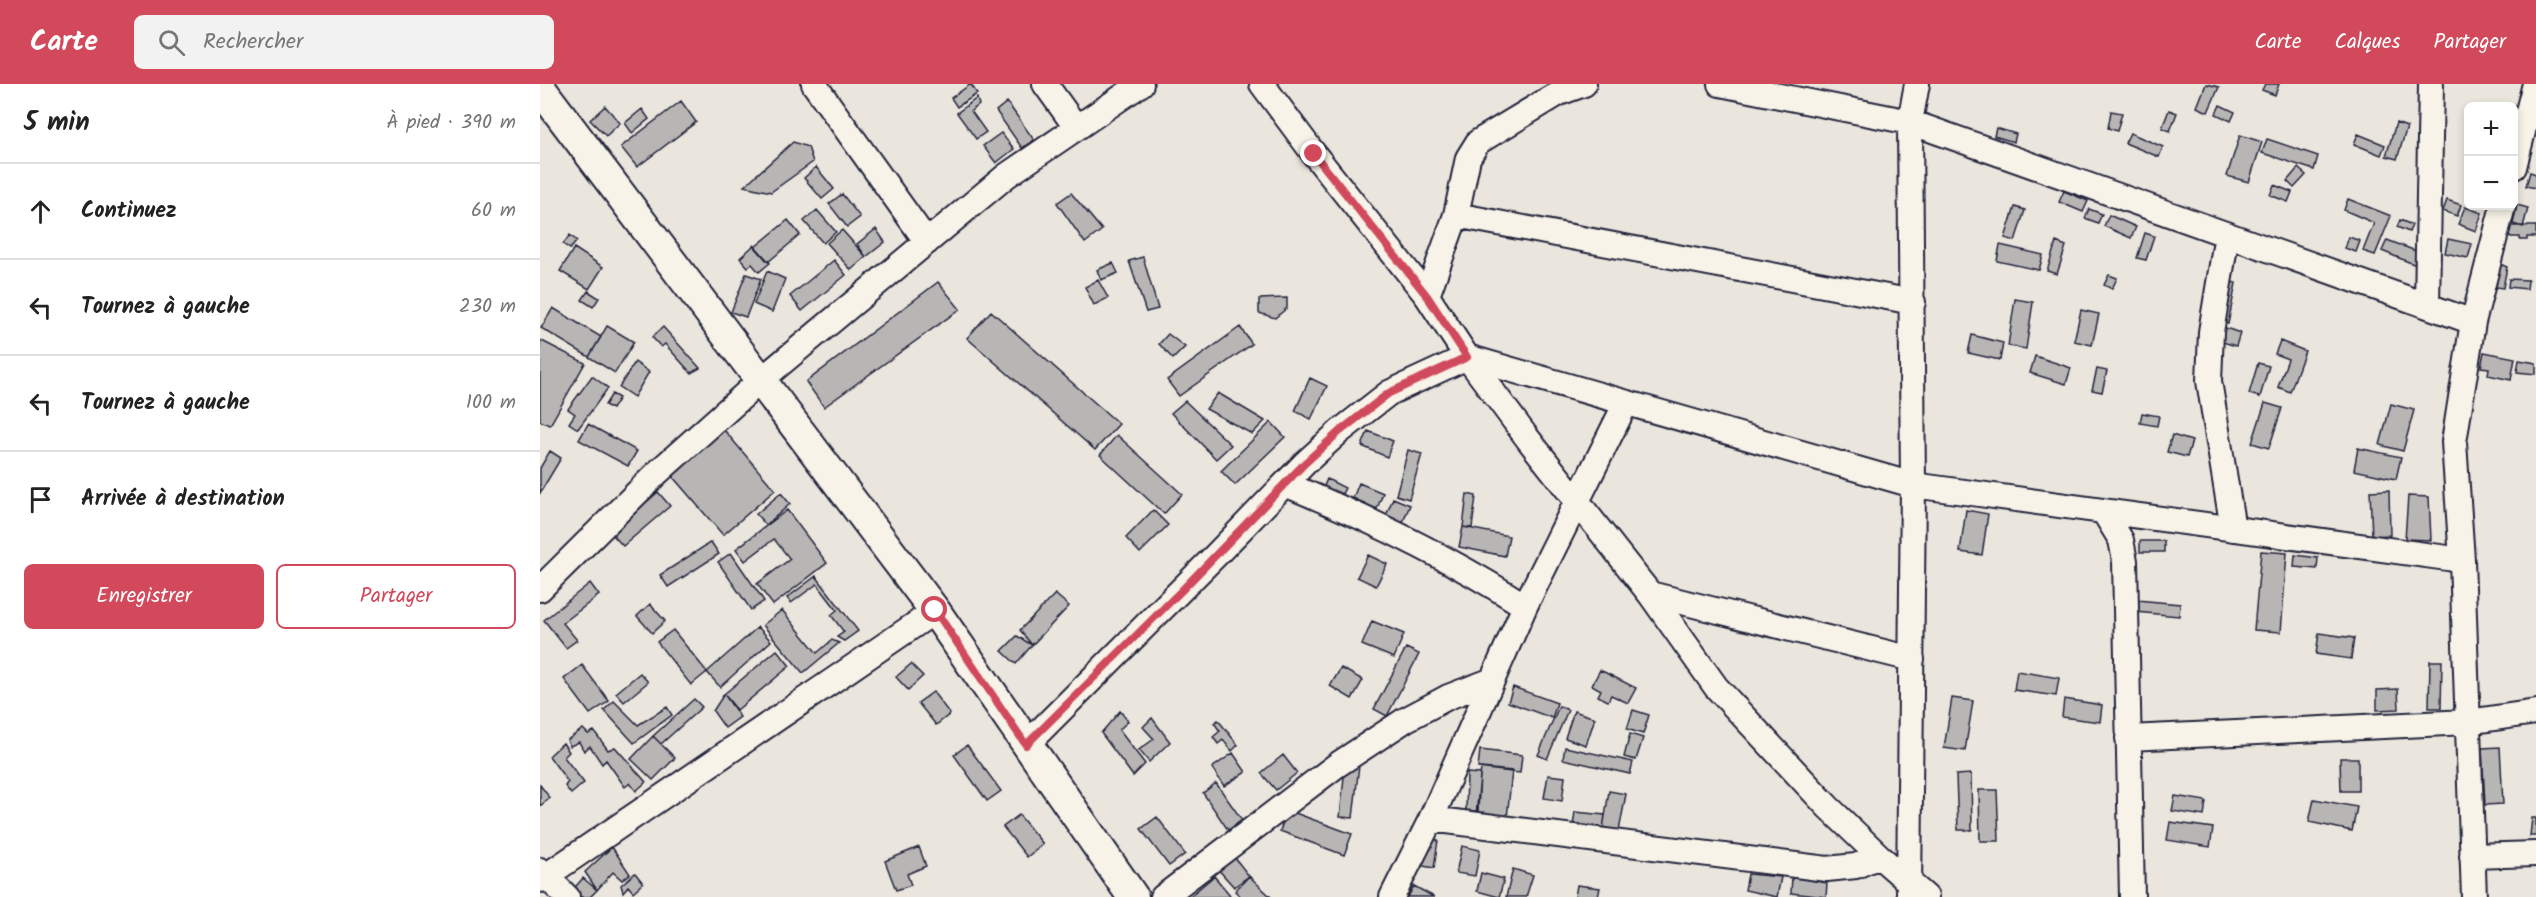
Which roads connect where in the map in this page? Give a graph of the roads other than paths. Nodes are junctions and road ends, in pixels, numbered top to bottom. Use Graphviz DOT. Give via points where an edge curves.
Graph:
graph roads {
  1 [pos="814,84"];
  2 [pos="1045,84"];
  3 [pos="1141,84"];
  4 [pos="1262,84"];
  5 [pos="1584,84"];
  6 [pos="1720,84"];
  7 [pos="1917,84"];
  8 [pos="2431,84"];
  9 [pos="2535,84"];
  10 [pos="540,88"];
  11 [pos="1910,122"];
  12 [pos="1076,127"];
  13 [pos="2517,156"];
  14 [pos="2503,210"];
  15 [pos="1456,214"];
  16 [pos="2227,234"];
  17 [pos="927,242"];
  18 [pos="1427,296"];
  19 [pos="1913,302"];
  20 [pos="2427,305"];
  21 [pos="2473,322"];
  22 [pos="1467,357"];
  23 [pos="761,380"];
  24 [pos="1626,403"];
  25 [pos="1285,484"];
  26 [pos="1913,486"];
  27 [pos="1576,500"];
  28 [pos="2104,512"];
  29 [pos="2234,529"];
  30 [pos="2462,560"];
  31 [pos="540,590"];
  32 [pos="1650,594"];
  33 [pos="1525,606"];
  34 [pos="935,610"];
  35 [pos="1912,659"];
  36 [pos="1490,681"];
  37 [pos="2536,712"];
  38 [pos="2468,722"];
  39 [pos="2128,738"];
  40 [pos="1026,745"];
  41 [pos="1431,819"];
  42 [pos="2536,854"];
  43 [pos="1879,856"];
  44 [pos="2472,856"];
  45 [pos="542,875"];
  46 [pos="1915,892"];
  47 [pos="567,897"];
  48 [pos="1133,897"];
  49 [pos="1163,897"];
  50 [pos="1392,897"];
  51 [pos="2132,897"];
  52 [pos="2474,897"];
  1 -- 17 [label="street"];
  2 -- 12 [label="street"];
  3 -- 12 [label="street"];
  4 -- 18 [label="street"];
  5 -- 15 [label="street" via="1559,93 1478,142 1468,158"];
  6 -- 11 [label="street"];
  7 -- 11 [label="street"];
  8 -- 20 [label="street"];
  9 -- 13 [label="street"];
  10 -- 23 [label="main road"];
  11 -- 16 [label="street"];
  11 -- 19 [label="street"];
  12 -- 17 [label="street" via="1006,176"];
  14 -- 21 [label="street"];
  15 -- 18 [label="street"];
  15 -- 19 [label="street"];
  16 -- 20 [label="street"];
  16 -- 29 [label="street" via="2211,332 2209,381"];
  17 -- 23 [label="street"];
  18 -- 22 [label="street"];
  19 -- 26 [label="street"];
  20 -- 21 [label="street"];
  21 -- 30 [label="street" via="2454,441"];
  22 -- 24 [label="street"];
  22 -- 25 [label="street" via="1389,393 1339,432"];
  22 -- 27 [label="street"];
  23 -- 31 [label="street" via="658,472"];
  23 -- 34 [label="main road"];
  24 -- 26 [label="street"];
  24 -- 27 [label="street"];
  25 -- 33 [label="street" via="1480,577"];
  25 -- 40 [label="street"];
  26 -- 28 [label="street"];
  26 -- 35 [label="street"];
  27 -- 32 [label="street"];
  27 -- 33 [label="street"];
  28 -- 29 [label="street"];
  28 -- 39 [label="street" via="2121,540 2125,561"];
  29 -- 30 [label="street"];
  30 -- 38 [label="street"];
  32 -- 35 [label="street"];
  32 -- 43 [label="street" via="1716,687"];
  33 -- 36 [label="street"];
  34 -- 40 [label="main road"];
  34 -- 45 [label="street"];
  35 -- 46 [label="street"];
  36 -- 41 [label="street"];
  36 -- 49 [label="street" via="1448,697 1356,752"];
  37 -- 38 [label="street"];
  38 -- 39 [label="street"];
  38 -- 44 [label="street"];
  39 -- 51 [label="street"];
  40 -- 48 [label="main road"];
  41 -- 43 [label="street" via="1827,869 1856,866"];
  41 -- 50 [label="street"];
  42 -- 44 [label="street"];
  43 -- 46 [label="street"];
  44 -- 52 [label="street"];
  45 -- 47 [label="street"];
}
